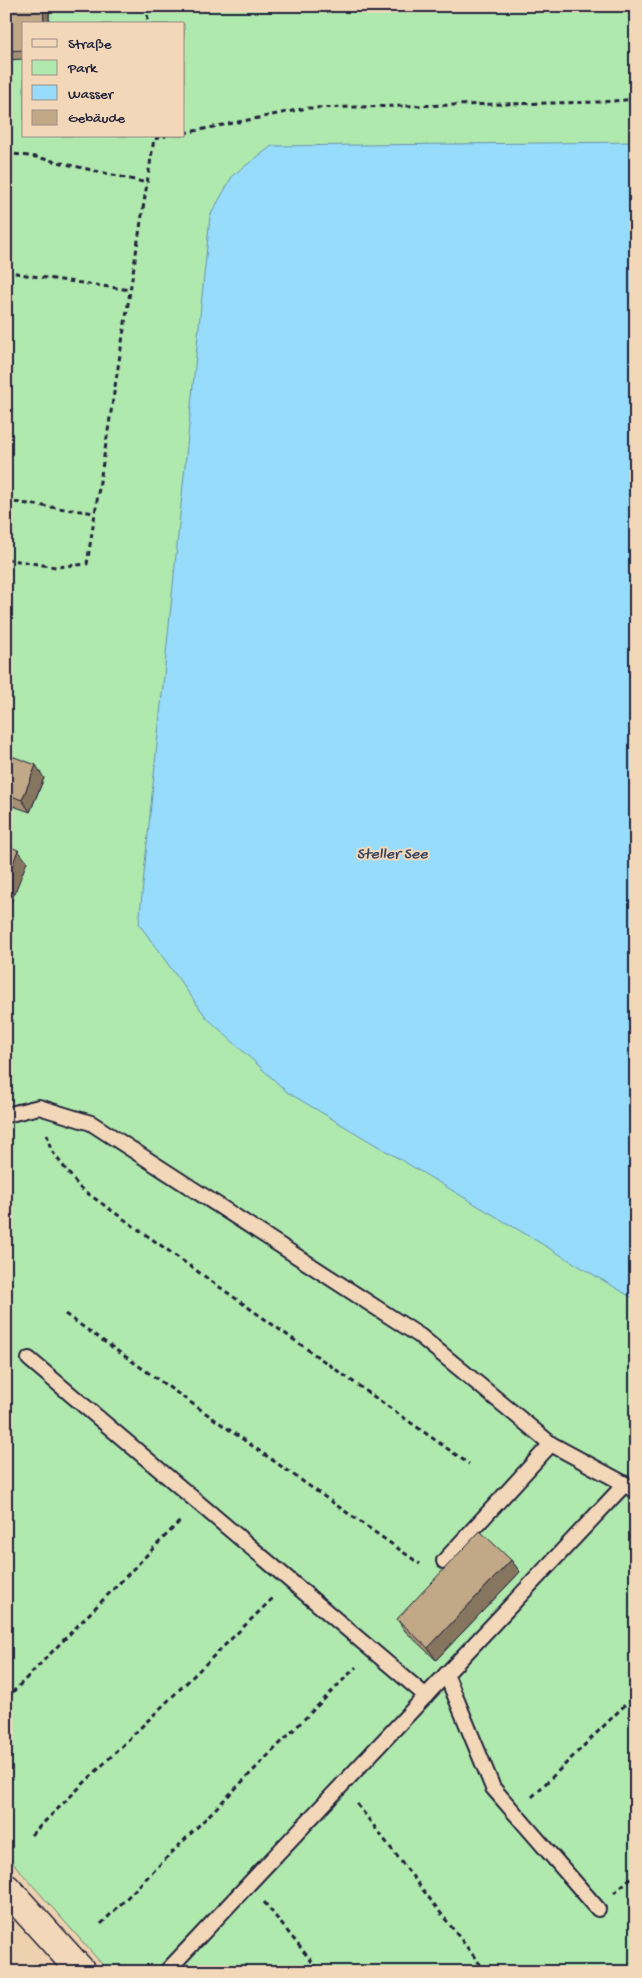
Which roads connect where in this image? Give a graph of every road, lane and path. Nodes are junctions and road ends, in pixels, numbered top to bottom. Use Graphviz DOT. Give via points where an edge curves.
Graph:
graph roads {
  1 [pos="147,6"];
  2 [pos="148,22"];
  3 [pos="636,99"];
  4 [pos="185,133"];
  5 [pos="154,138"];
  6 [pos="6,153"];
  7 [pos="147,183"];
  8 [pos="6,271"];
  9 [pos="130,290"];
  10 [pos="6,501"];
  11 [pos="96,513"];
  12 [pos="6,559"];
  13 [pos="39,1107"];
  14 [pos="6,1115"];
  15 [pos="65,1314"];
  16 [pos="29,1359"];
  17 [pos="551,1444"];
  18 [pos="469,1464"];
  19 [pos="631,1488"];
  20 [pos="199,1502"];
  21 [pos="444,1561"];
  22 [pos="291,1581"];
  23 [pos="373,1650"];
  24 [pos="446,1674"];
  25 [pos="636,1694"];
  26 [pos="426,1696"];
  27 [pos="6,1699"];
  28 [pos="342,1785"];
  29 [pos="516,1814"];
  30 [pos="31,1835"];
  31 [pos="249,1883"];
  32 [pos="6,1888"];
  33 [pos="598,1909"];
  34 [pos="101,1924"];
  35 [pos="82,1972"];
  36 [pos="166,1972"];
  37 [pos="320,1972"];
  38 [pos="486,1972"];
  1 -- 2 [label="path"];
  3 -- 4 [label="path" via="307,108"];
  5 -- 7 [label="path"];
  6 -- 7 [label="path"];
  7 -- 9 [label="path"];
  8 -- 9 [label="path"];
  9 -- 11 [label="path"];
  10 -- 11 [label="path"];
  11 -- 12 [label="path" via="87,564 56,567"];
  13 -- 14 [label="lane"];
  13 -- 17 [label="lane" via="91,1123 420,1336"];
  13 -- 18 [label="path" via="52,1150 80,1188"];
  15 -- 21 [label="path" via="430,1572"];
  16 -- 20 [label="lane"];
  17 -- 19 [label="lane"];
  17 -- 21 [label="lane"];
  19 -- 24 [label="lane"];
  20 -- 22 [label="lane"];
  20 -- 27 [label="path"];
  22 -- 23 [label="lane"];
  22 -- 30 [label="path"];
  23 -- 26 [label="lane"];
  23 -- 34 [label="path"];
  24 -- 26 [label="lane"];
  24 -- 29 [label="lane" via="493,1788"];
  25 -- 29 [label="path"];
  26 -- 28 [label="lane"];
  28 -- 31 [label="lane"];
  28 -- 38 [label="path"];
  29 -- 33 [label="lane"];
  31 -- 36 [label="lane"];
  31 -- 37 [label="path"];
  32 -- 35 [label="street"];
}
